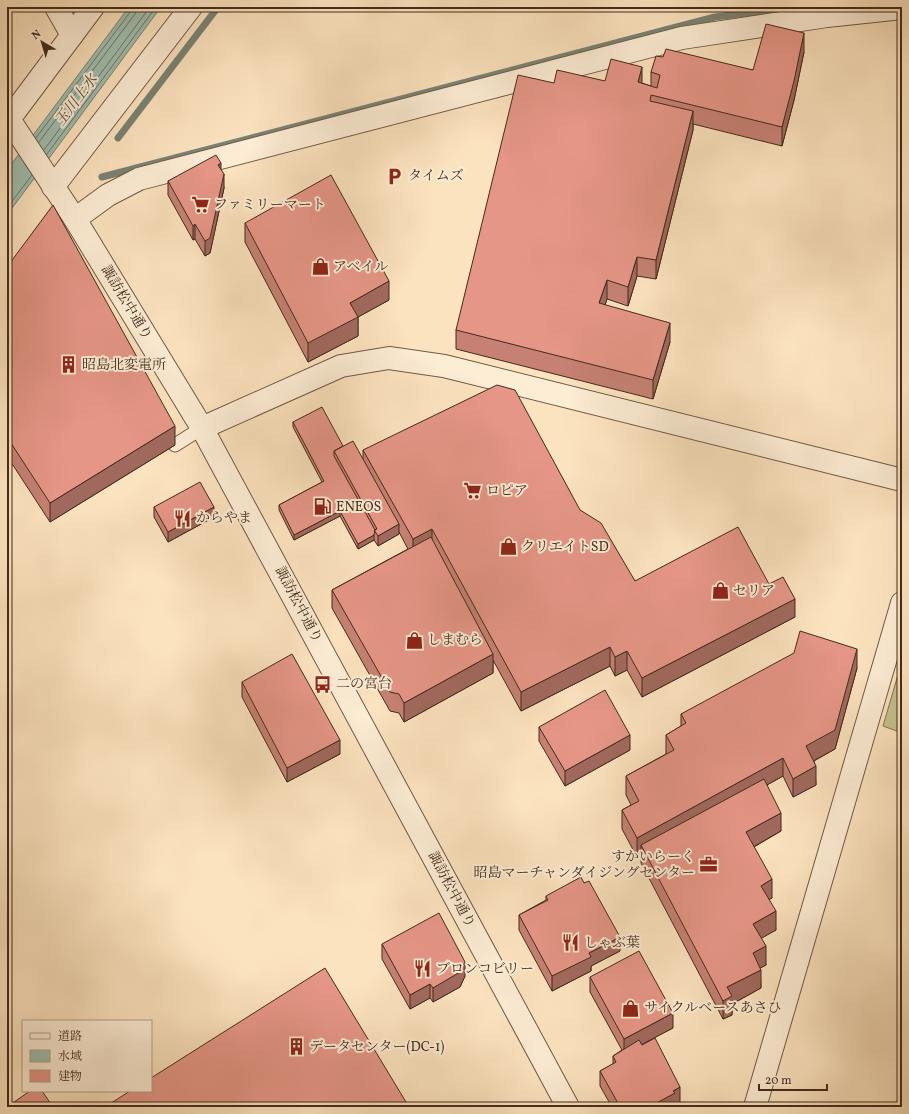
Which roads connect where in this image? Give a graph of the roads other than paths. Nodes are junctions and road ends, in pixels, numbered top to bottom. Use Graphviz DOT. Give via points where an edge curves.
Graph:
graph roads {
  1 [pos="56,7"];
  2 [pos="93,7"];
  3 [pos="191,7"];
  4 [pos="902,8"];
  5 [pos="72,35"];
  6 [pos="8,119"];
  7 [pos="48,179"];
  8 [pos="75,219"];
  9 [pos="202,428"];
  10 [pos="175,445"];
  11 [pos="902,480"];
  12 [pos="902,603"];
  13 [pos="568,1107"];
  14 [pos="755,1107"];
  1 -- 5 [label="street"];
  2 -- 5 [label="street"];
  3 -- 7 [label="street"];
  4 -- 8 [label="street" via="827,16 682,38 139,179 108,195"];
  5 -- 6 [label="street"];
  6 -- 7 [label="street, 諏訪松中通り"];
  7 -- 8 [label="street, 諏訪松中通り"];
  8 -- 9 [label="street, 諏訪松中通り"];
  9 -- 10 [label="lane"];
  9 -- 11 [label="street" via="341,366 396,359 444,366"];
  9 -- 13 [label="street, 諏訪松中通り"];
  12 -- 14 [label="street"];
}
